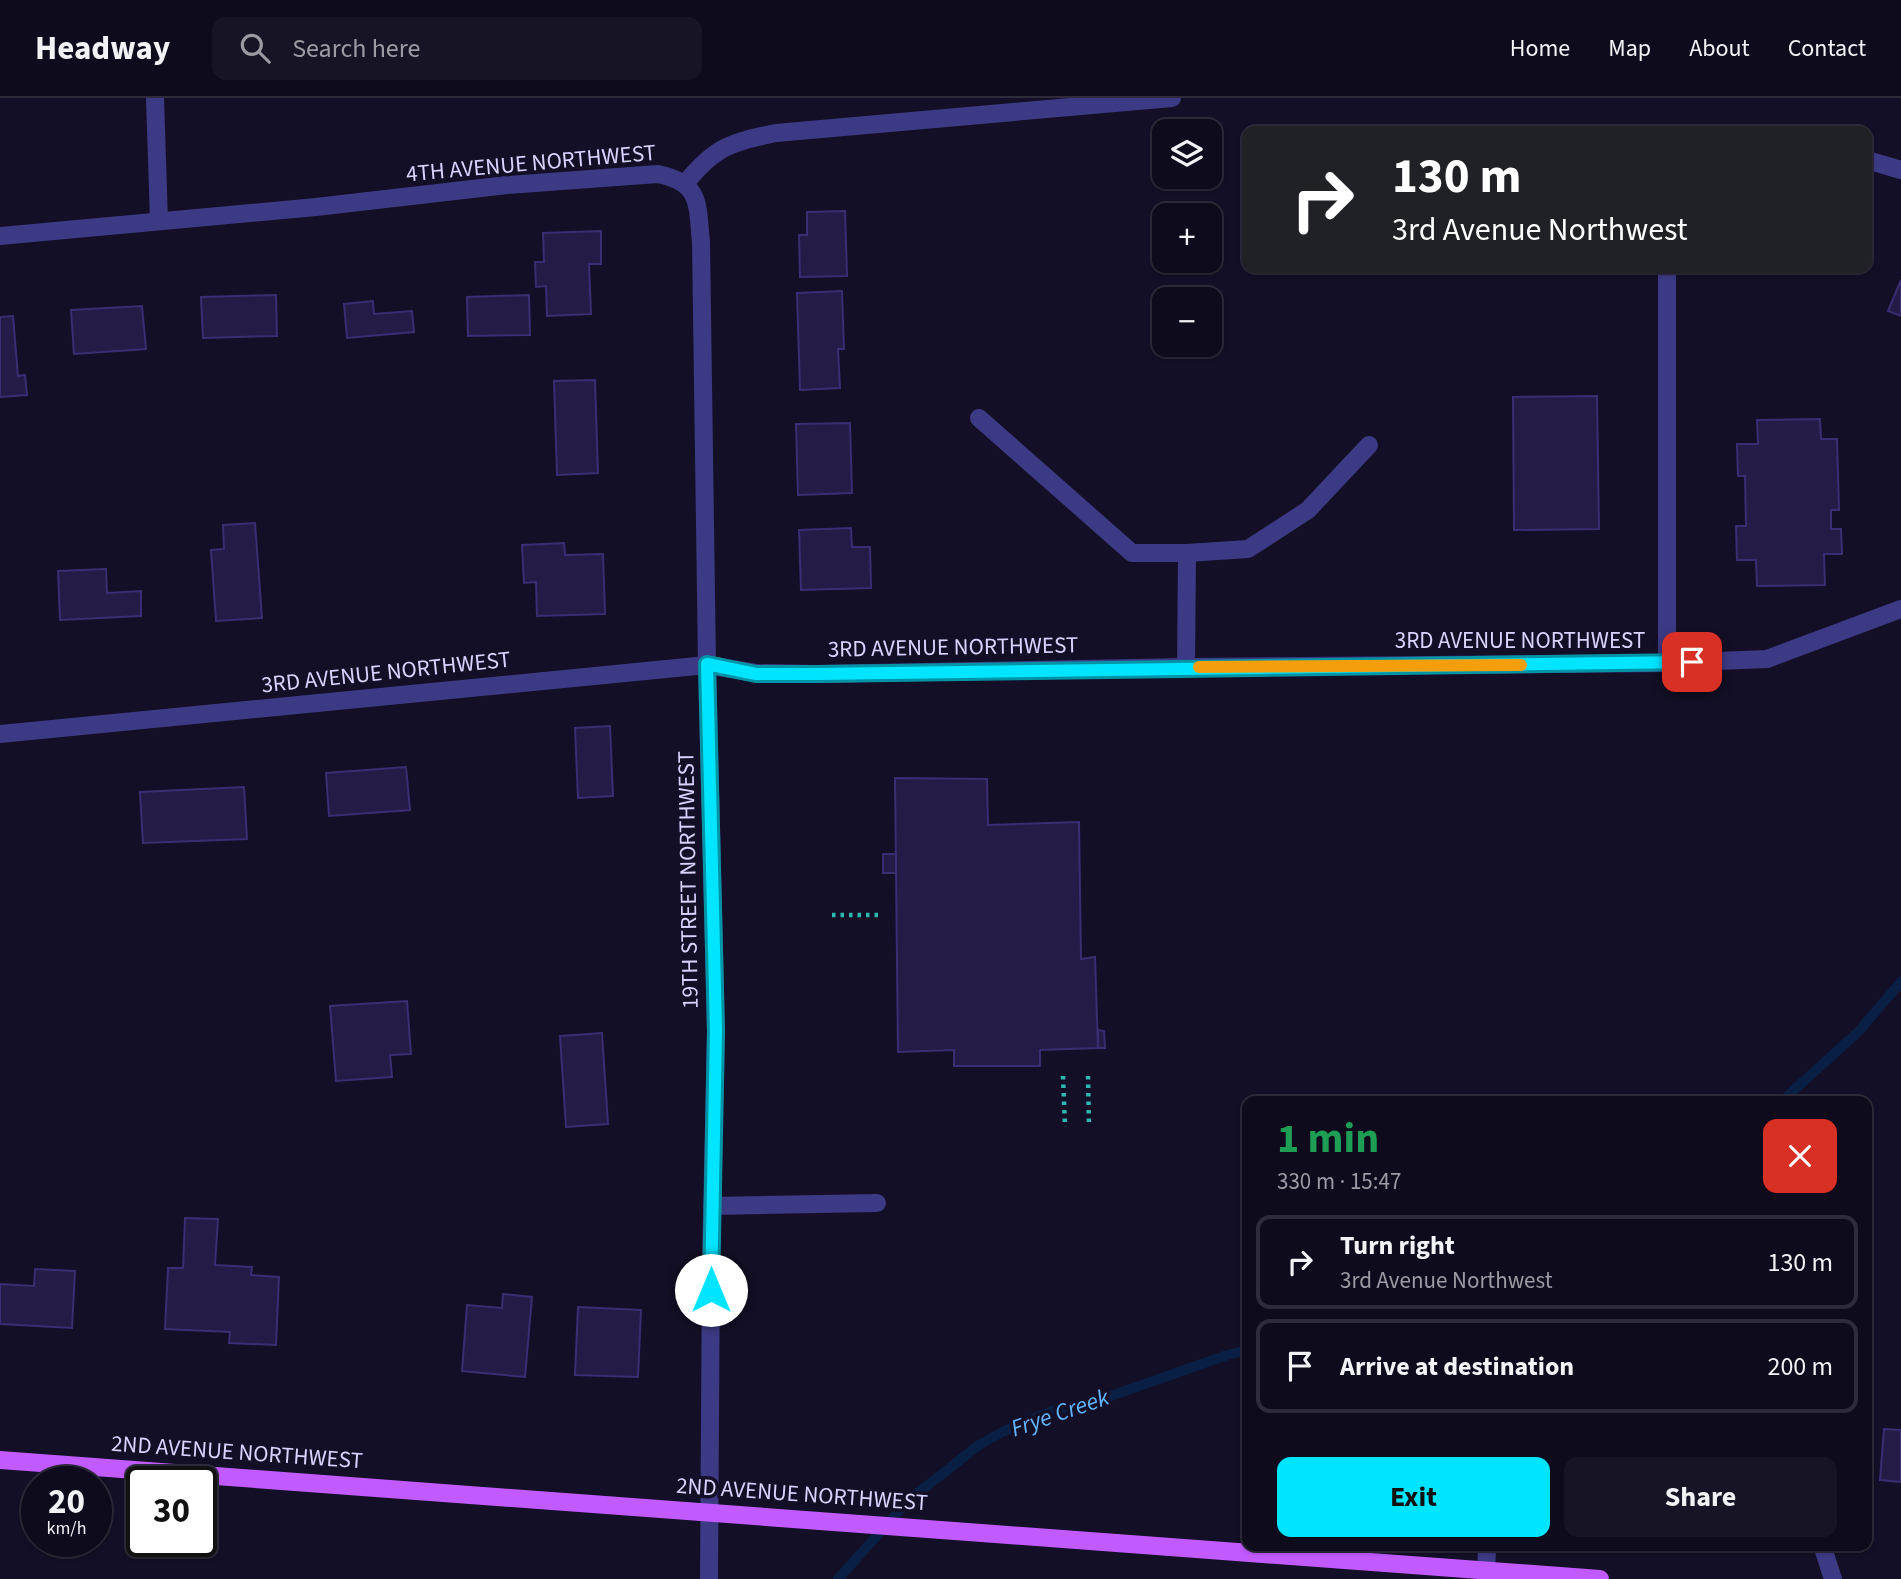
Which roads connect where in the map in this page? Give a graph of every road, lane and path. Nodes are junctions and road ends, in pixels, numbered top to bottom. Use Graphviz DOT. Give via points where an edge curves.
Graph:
graph roads {
  1 [pos="155,98"];
  2 [pos="1172,98"];
  3 [pos="1872,161"];
  4 [pos="1901,170"];
  5 [pos="685,184"];
  6 [pos="159,221"];
  7 [pos="0,236"];
  8 [pos="1667,273"];
  9 [pos="979,418"];
  10 [pos="1369,445"];
  11 [pos="1187,553"];
  12 [pos="1901,609"];
  13 [pos="1667,663"];
  14 [pos="707,664"];
  15 [pos="1186,667"];
  16 [pos="0,734"];
  17 [pos="832,915"];
  18 [pos="882,915"];
  19 [pos="1063,1076"];
  20 [pos="1088,1076"];
  21 [pos="1089,1126"];
  22 [pos="1065,1127"];
  23 [pos="877,1203"];
  24 [pos="712,1206"];
  25 [pos="0,1460"];
  26 [pos="711,1511"];
  27 [pos="1488,1551"];
  28 [pos="1824,1551"];
  29 [pos="1486,1575"];
  30 [pos="709,1579"];
  31 [pos="1601,1579"];
  32 [pos="1833,1579"];
  1 -- 6 [label="street"];
  2 -- 5 [label="street, 4TH AVENUE NORTHWEST" via="776,133 725,146 700,164"];
  3 -- 4 [label="street"];
  5 -- 6 [label="street, 4TH AVENUE NORTHWEST" via="658,174"];
  5 -- 14 [label="street, 19TH STREET NORTHWEST" via="697,203 701,243"];
  6 -- 7 [label="street, 4TH AVENUE NORTHWEST"];
  8 -- 13 [label="street"];
  9 -- 11 [label="street" via="1132,553"];
  10 -- 11 [label="street" via="1308,510 1248,549"];
  11 -- 15 [label="street"];
  12 -- 13 [label="street, 3RD AVENUE NORTHWEST" via="1767,659"];
  13 -- 15 [label="street, 3RD AVENUE NORTHWEST"];
  14 -- 15 [label="street, 3RD AVENUE NORTHWEST" via="756,674"];
  14 -- 16 [label="street, 3RD AVENUE NORTHWEST"];
  14 -- 24 [label="street, 19TH STREET NORTHWEST" via="716,1031"];
  17 -- 18 [label="path"];
  19 -- 22 [label="path"];
  20 -- 21 [label="path"];
  23 -- 24 [label="street"];
  24 -- 26 [label="street, 19TH STREET NORTHWEST"];
  25 -- 26 [label="main road, 2ND AVENUE NORTHWEST"];
  26 -- 29 [label="main road, 2ND AVENUE NORTHWEST"];
  26 -- 30 [label="street, 19TH STREET NORTHWEST"];
  27 -- 29 [label="street"];
  28 -- 32 [label="street"];
  29 -- 31 [label="main road, 2ND AVENUE NORTHWEST"];
}
